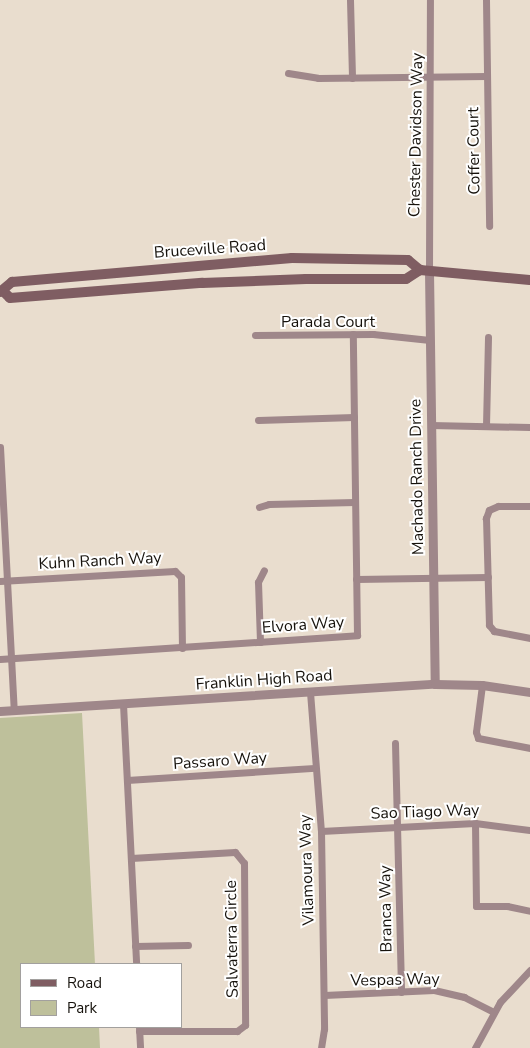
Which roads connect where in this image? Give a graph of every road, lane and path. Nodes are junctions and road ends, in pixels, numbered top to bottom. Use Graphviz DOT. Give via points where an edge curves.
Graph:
graph roads {
  1 [pos="350,0"];
  2 [pos="430,0"];
  3 [pos="486,0"];
  4 [pos="288,73"];
  5 [pos="487,76"];
  6 [pos="432,77"];
  7 [pos="352,78"];
  8 [pos="489,226"];
  9 [pos="424,270"];
  10 [pos="530,280"];
  11 [pos="2,292"];
  12 [pos="353,334"];
  13 [pos="255,335"];
  14 [pos="488,337"];
  15 [pos="430,340"];
  16 [pos="354,417"];
  17 [pos="258,420"];
  18 [pos="431,425"];
  19 [pos="486,426"];
  20 [pos="530,427"];
  21 [pos="0,447"];
  22 [pos="355,502"];
  23 [pos="530,506"];
  24 [pos="259,507"];
  25 [pos="2,510"];
  26 [pos="264,570"];
  27 [pos="434,578"];
  28 [pos="488,578"];
  29 [pos="356,579"];
  30 [pos="3,580"];
  31 [pos="530,638"];
  32 [pos="260,642"];
  33 [pos="182,648"];
  34 [pos="0,659"];
  35 [pos="11,659"];
  36 [pos="435,684"];
  37 [pos="482,685"];
  38 [pos="310,692"];
  39 [pos="530,692"];
  40 [pos="122,704"];
  41 [pos="0,711"];
  42 [pos="14,711"];
  43 [pos="395,743"];
  44 [pos="530,748"];
  45 [pos="315,768"];
  46 [pos="127,780"];
  47 [pos="475,823"];
  48 [pos="398,826"];
  49 [pos="530,830"];
  50 [pos="321,831"];
  51 [pos="131,858"];
  52 [pos="530,911"];
  53 [pos="188,945"];
  54 [pos="135,946"];
  55 [pos="136,963"];
  56 [pos="530,970"];
  57 [pos="401,992"];
  58 [pos="324,995"];
  59 [pos="493,1012"];
  60 [pos="139,1029"];
  61 [pos="140,1048"];
  62 [pos="321,1048"];
  63 [pos="475,1048"];
  1 -- 7 [label="street"];
  2 -- 6 [label="street, Chester Davidson Way"];
  3 -- 5 [label="street, Coffer Court"];
  4 -- 7 [label="street" via="310,78"];
  5 -- 6 [label="street"];
  5 -- 8 [label="street, Coffer Court"];
  6 -- 7 [label="street"];
  6 -- 9 [label="street, Chester Davidson Way"];
  9 -- 10 [label="main road, Bruceville Road"];
  9 -- 11 [label="main road, Bruceville Road" via="406,279 202,283 10,298"];
  9 -- 11 [label="main road, Bruceville Road" via="408,260 292,258 12,282"];
  9 -- 15 [label="street, Machado Ranch Drive"];
  12 -- 13 [label="street, Parada Court"];
  12 -- 15 [label="street, Parada Court"];
  12 -- 16 [label="street, Elvora Way"];
  14 -- 19 [label="street"];
  15 -- 18 [label="street, Machado Ranch Drive"];
  16 -- 17 [label="street"];
  16 -- 22 [label="street, Elvora Way"];
  18 -- 19 [label="street"];
  18 -- 27 [label="street, Machado Ranch Drive"];
  19 -- 20 [label="street"];
  21 -- 25 [label="street"];
  22 -- 24 [label="street" via="268,504"];
  22 -- 29 [label="street, Elvora Way"];
  23 -- 28 [label="street" via="498,506 489,510 486,518"];
  25 -- 30 [label="street"];
  26 -- 32 [label="street" via="258,582"];
  27 -- 28 [label="street"];
  27 -- 29 [label="street"];
  27 -- 36 [label="street, Machado Ranch Drive"];
  28 -- 31 [label="street" via="491,629"];
  29 -- 32 [label="street, Elvora Way" via="357,635"];
  30 -- 33 [label="street, Kuhn Ranch Way" via="175,571 181,577"];
  30 -- 35 [label="street"];
  32 -- 33 [label="street, Elvora Way"];
  33 -- 35 [label="street, Elvora Way"];
  34 -- 35 [label="street, Elvora Way"];
  35 -- 42 [label="street"];
  36 -- 37 [label="street, Franklin High Road"];
  36 -- 38 [label="street, Franklin High Road"];
  37 -- 39 [label="street, Franklin High Road"];
  37 -- 44 [label="street" via="478,738"];
  38 -- 40 [label="street, Franklin High Road"];
  38 -- 45 [label="street, Vilamoura Way"];
  40 -- 42 [label="street, Franklin High Road"];
  40 -- 46 [label="street"];
  41 -- 42 [label="street, Franklin High Road"];
  43 -- 48 [label="street, Branca Way"];
  45 -- 46 [label="street, Passaro Way"];
  45 -- 50 [label="street, Vilamoura Way"];
  46 -- 51 [label="street"];
  47 -- 48 [label="street, Sao Tiago Way"];
  47 -- 49 [label="street, Sao Tiago Way"];
  47 -- 52 [label="street" via="476,906 506,906"];
  48 -- 50 [label="street, Sao Tiago Way"];
  48 -- 57 [label="street, Branca Way"];
  50 -- 58 [label="street, Vilamoura Way"];
  51 -- 54 [label="street"];
  51 -- 60 [label="street, Salvaterra Circle" via="235,852 244,863 245,1026 237,1031"];
  53 -- 54 [label="street"];
  54 -- 55 [label="street"];
  56 -- 59 [label="street"];
  57 -- 58 [label="street, Vespas Way"];
  57 -- 59 [label="street, Vespas Way" via="449,993"];
  58 -- 62 [label="street, Vilamoura Way"];
  59 -- 63 [label="street"];
  60 -- 61 [label="street"];
}
